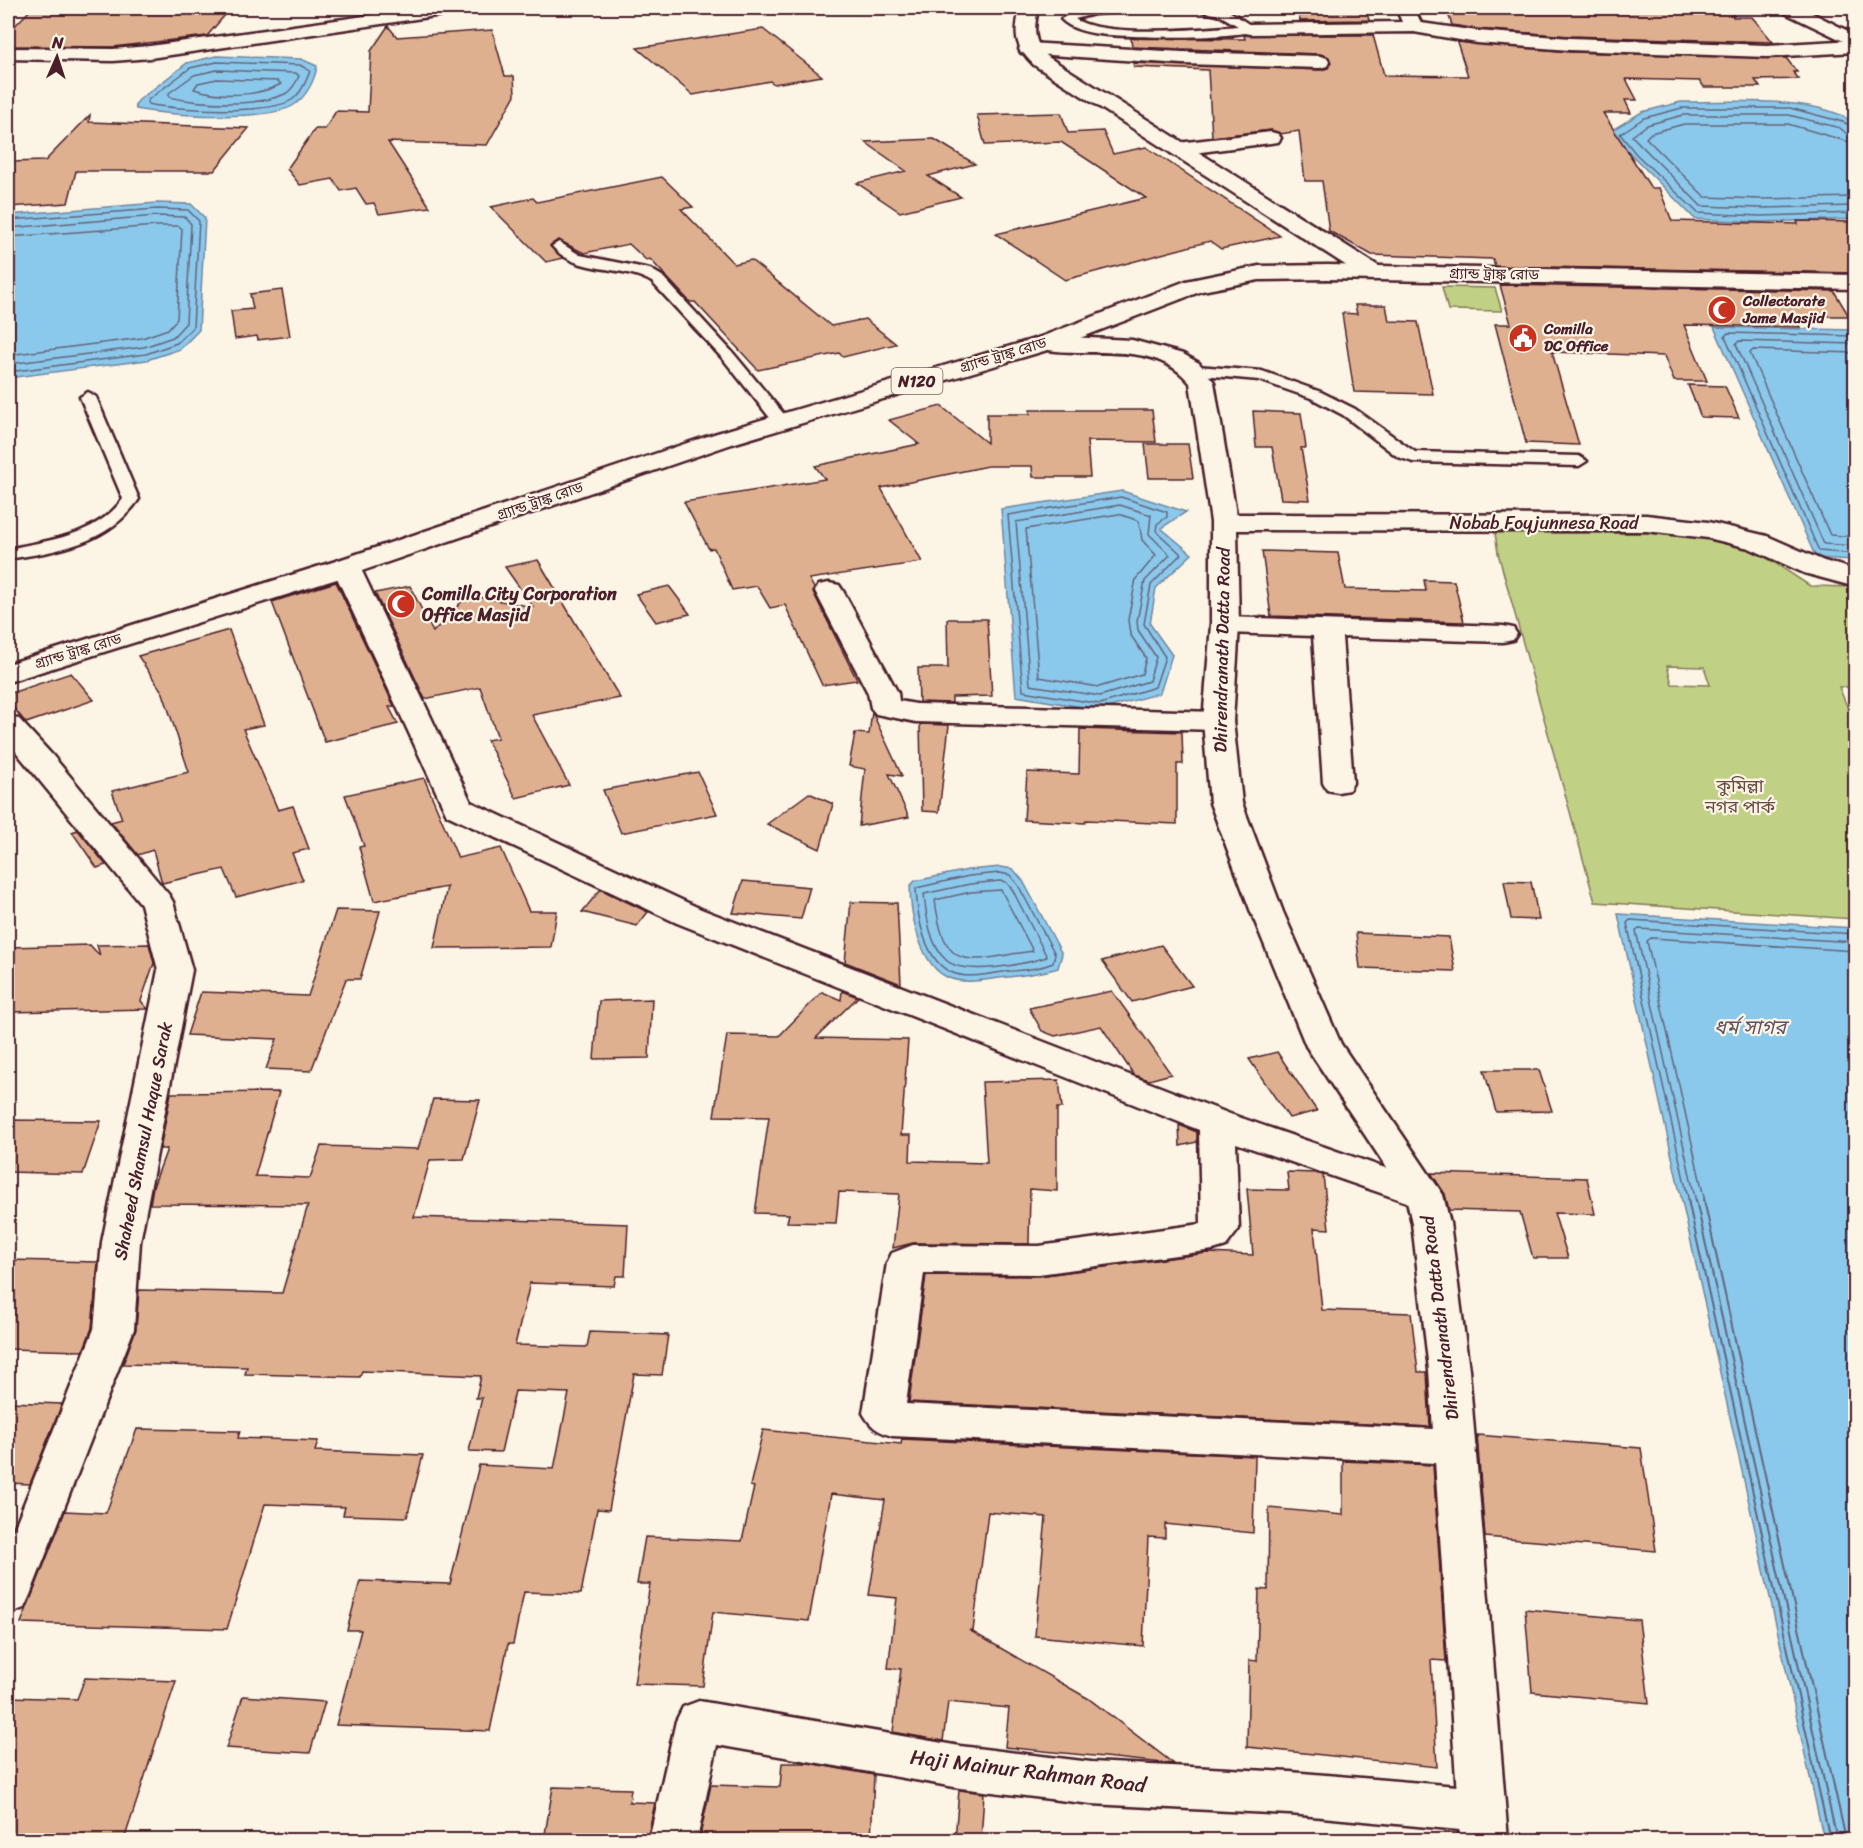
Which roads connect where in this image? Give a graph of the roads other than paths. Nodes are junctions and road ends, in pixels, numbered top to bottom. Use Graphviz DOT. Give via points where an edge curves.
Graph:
graph roads {
  1 [pos="453,8"];
  2 [pos="1029,8"];
  3 [pos="1405,8"];
  4 [pos="1789,8"];
  5 [pos="1810,8"];
  6 [pos="1414,27"];
  7 [pos="1250,29"];
  8 [pos="1856,31"];
  9 [pos="1856,44"];
  10 [pos="1028,50"];
  11 [pos="8,54"];
  12 [pos="1320,62"];
  13 [pos="1271,138"];
  14 [pos="1178,149"];
  15 [pos="560,246"];
  16 [pos="1372,272"];
  17 [pos="1856,282"];
  18 [pos="1046,343"];
  19 [pos="1196,371"];
  20 [pos="88,397"];
  21 [pos="780,421"];
  22 [pos="1579,460"];
  23 [pos="1224,522"];
  24 [pos="8,554"];
  25 [pos="346,567"];
  26 [pos="1856,579"];
  27 [pos="829,591"];
  28 [pos="1225,625"];
  29 [pos="1328,628"];
  30 [pos="1503,634"];
  31 [pos="8,673"];
  32 [pos="1218,721"];
  33 [pos="8,725"];
  34 [pos="1338,783"];
  35 [pos="1217,1124"];
  36 [pos="1424,1195"];
  37 [pos="1455,1447"];
  38 [pos="8,1595"];
  39 [pos="1482,1826"];
  40 [pos="673,1840"];
  1 -- 11 [label="main road" via="141,53"];
  2 -- 10 [label="main road" via="1024,40"];
  3 -- 6 [label="main road"];
  4 -- 9 [label="main road"];
  5 -- 8 [label="main road"];
  6 -- 7 [label="main road"];
  6 -- 9 [label="main road" via="1477,37 1570,44 1767,51"];
  7 -- 7 [label="lane" via="1226,13 1202,8 1102,10 1083,12 1067,20 1075,27 1114,33"];
  10 -- 12 [label="main road"];
  10 -- 14 [label="main road"];
  13 -- 14 [label="main road"];
  14 -- 16 [label="main road"];
  15 -- 21 [label="lane" via="576,258 645,272 657,279 729,357"];
  16 -- 17 [label="main road, গ্র্যান্ড ট্রাঙ্ক রোড / N120"];
  16 -- 18 [label="main road, গ্র্যান্ড ট্রাঙ্ক রোড / N120" via="1259,273 1213,280"];
  18 -- 19 [label="main road" via="1123,346 1178,360"];
  18 -- 21 [label="main road, গ্র্যান্ড ট্রাঙ্ক রোড / N120"];
  19 -- 22 [label="lane" via="1262,376 1316,395 1349,412 1413,457"];
  19 -- 23 [label="main road, Dhirendranath Datta Road" via="1202,382"];
  20 -- 24 [label="lane" via="131,499 124,512 85,537"];
  21 -- 25 [label="main road, গ্র্যান্ড ট্রাঙ্ক রোড / N120"];
  23 -- 26 [label="main road, Nobab Foyjunnesa Road" via="1646,523 1708,530 1758,542 1814,567"];
  23 -- 28 [label="main road, Dhirendranath Datta Road"];
  25 -- 31 [label="main road, গ্র্যান্ড ট্রাঙ্ক রোড / N120"];
  25 -- 35 [label="main road" via="458,808 689,916"];
  27 -- 32 [label="main road" via="883,693 886,708 916,713"];
  28 -- 29 [label="main road"];
  28 -- 32 [label="main road, Dhirendranath Datta Road"];
  29 -- 30 [label="main road"];
  29 -- 34 [label="main road"];
  32 -- 36 [label="main road, Dhirendranath Datta Road" via="1226,803 1324,1046"];
  33 -- 38 [label="main road, Shaheed Shamsul Haque Sarak" via="157,902 175,970 121,1242 114,1329"];
  35 -- 36 [label="main road"];
  35 -- 37 [label="main road" via="1220,1229 1213,1236 1039,1260 913,1259 906,1263 884,1413 887,1418"];
  36 -- 37 [label="main road, Dhirendranath Datta Road" via="1431,1223"];
  37 -- 39 [label="main road, Dhirendranath Datta Road"];
  39 -- 40 [label="main road, Haji Mainur Rahman Road" via="1290,1792 1091,1783 960,1767 699,1721"];
}
